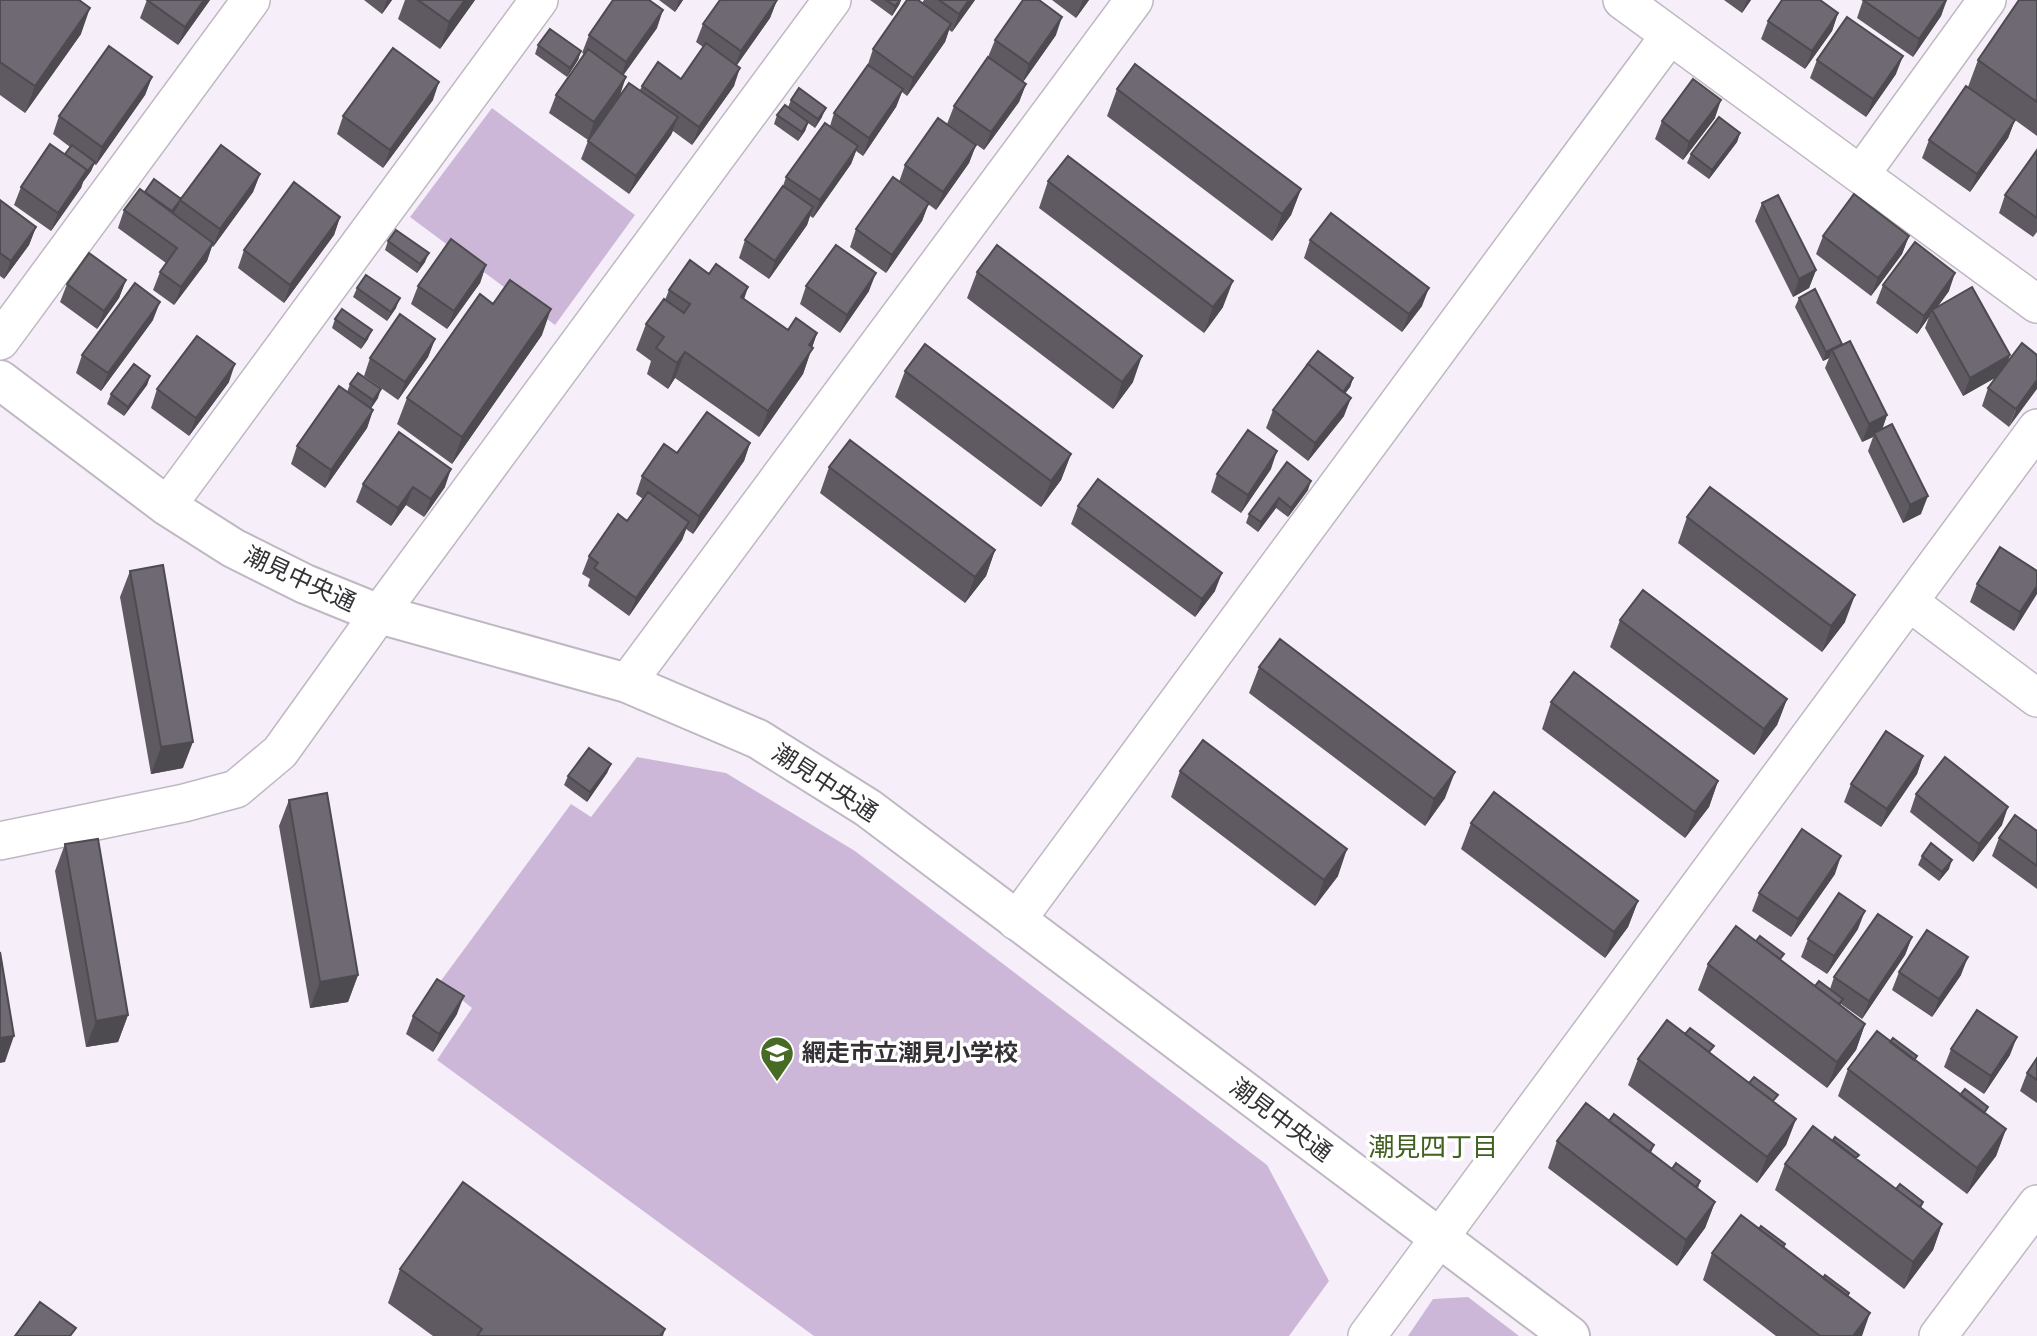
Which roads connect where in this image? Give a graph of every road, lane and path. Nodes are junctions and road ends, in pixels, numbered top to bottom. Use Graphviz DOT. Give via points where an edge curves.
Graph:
graph roads {
  1 [pos="251,0"];
  2 [pos="539,0"];
  3 [pos="832,0"];
  4 [pos="1134,0"];
  5 [pos="1622,0"];
  6 [pos="1981,2"];
  7 [pos="1670,34"];
  8 [pos="1861,174"];
  9 [pos="2037,304"];
  10 [pos="0,341"];
  11 [pos="0,380"];
  12 [pos="2037,428"];
  13 [pos="167,506"];
  14 [pos="1909,602"];
  15 [pos="379,614"];
  16 [pos="627,682"];
  17 [pos="2037,698"];
  18 [pos="0,841"];
  19 [pos="1016,921"];
  20 [pos="2037,1204"];
  21 [pos="1438,1237"];
  22 [pos="1367,1336"];
  23 [pos="1570,1336"];
  24 [pos="1938,1336"];
  1 -- 10 [label="street"];
  2 -- 13 [label="street"];
  3 -- 15 [label="street"];
  4 -- 16 [label="street"];
  5 -- 7 [label="street"];
  6 -- 8 [label="street"];
  7 -- 8 [label="street"];
  7 -- 19 [label="street"];
  8 -- 9 [label="street"];
  11 -- 13 [label="street, 潮見中央通"];
  12 -- 14 [label="street"];
  13 -- 15 [label="street, 潮見中央通" via="245,554"];
  14 -- 17 [label="street"];
  14 -- 21 [label="street"];
  15 -- 16 [label="street, 潮見中央通"];
  15 -- 18 [label="street" via="280,752 236,789"];
  16 -- 19 [label="street, 潮見中央通" via="758,739 867,808"];
  19 -- 21 [label="street, 潮見中央通"];
  20 -- 24 [label="street"];
  21 -- 22 [label="street"];
  21 -- 23 [label="street, 潮見中央通"];
}
